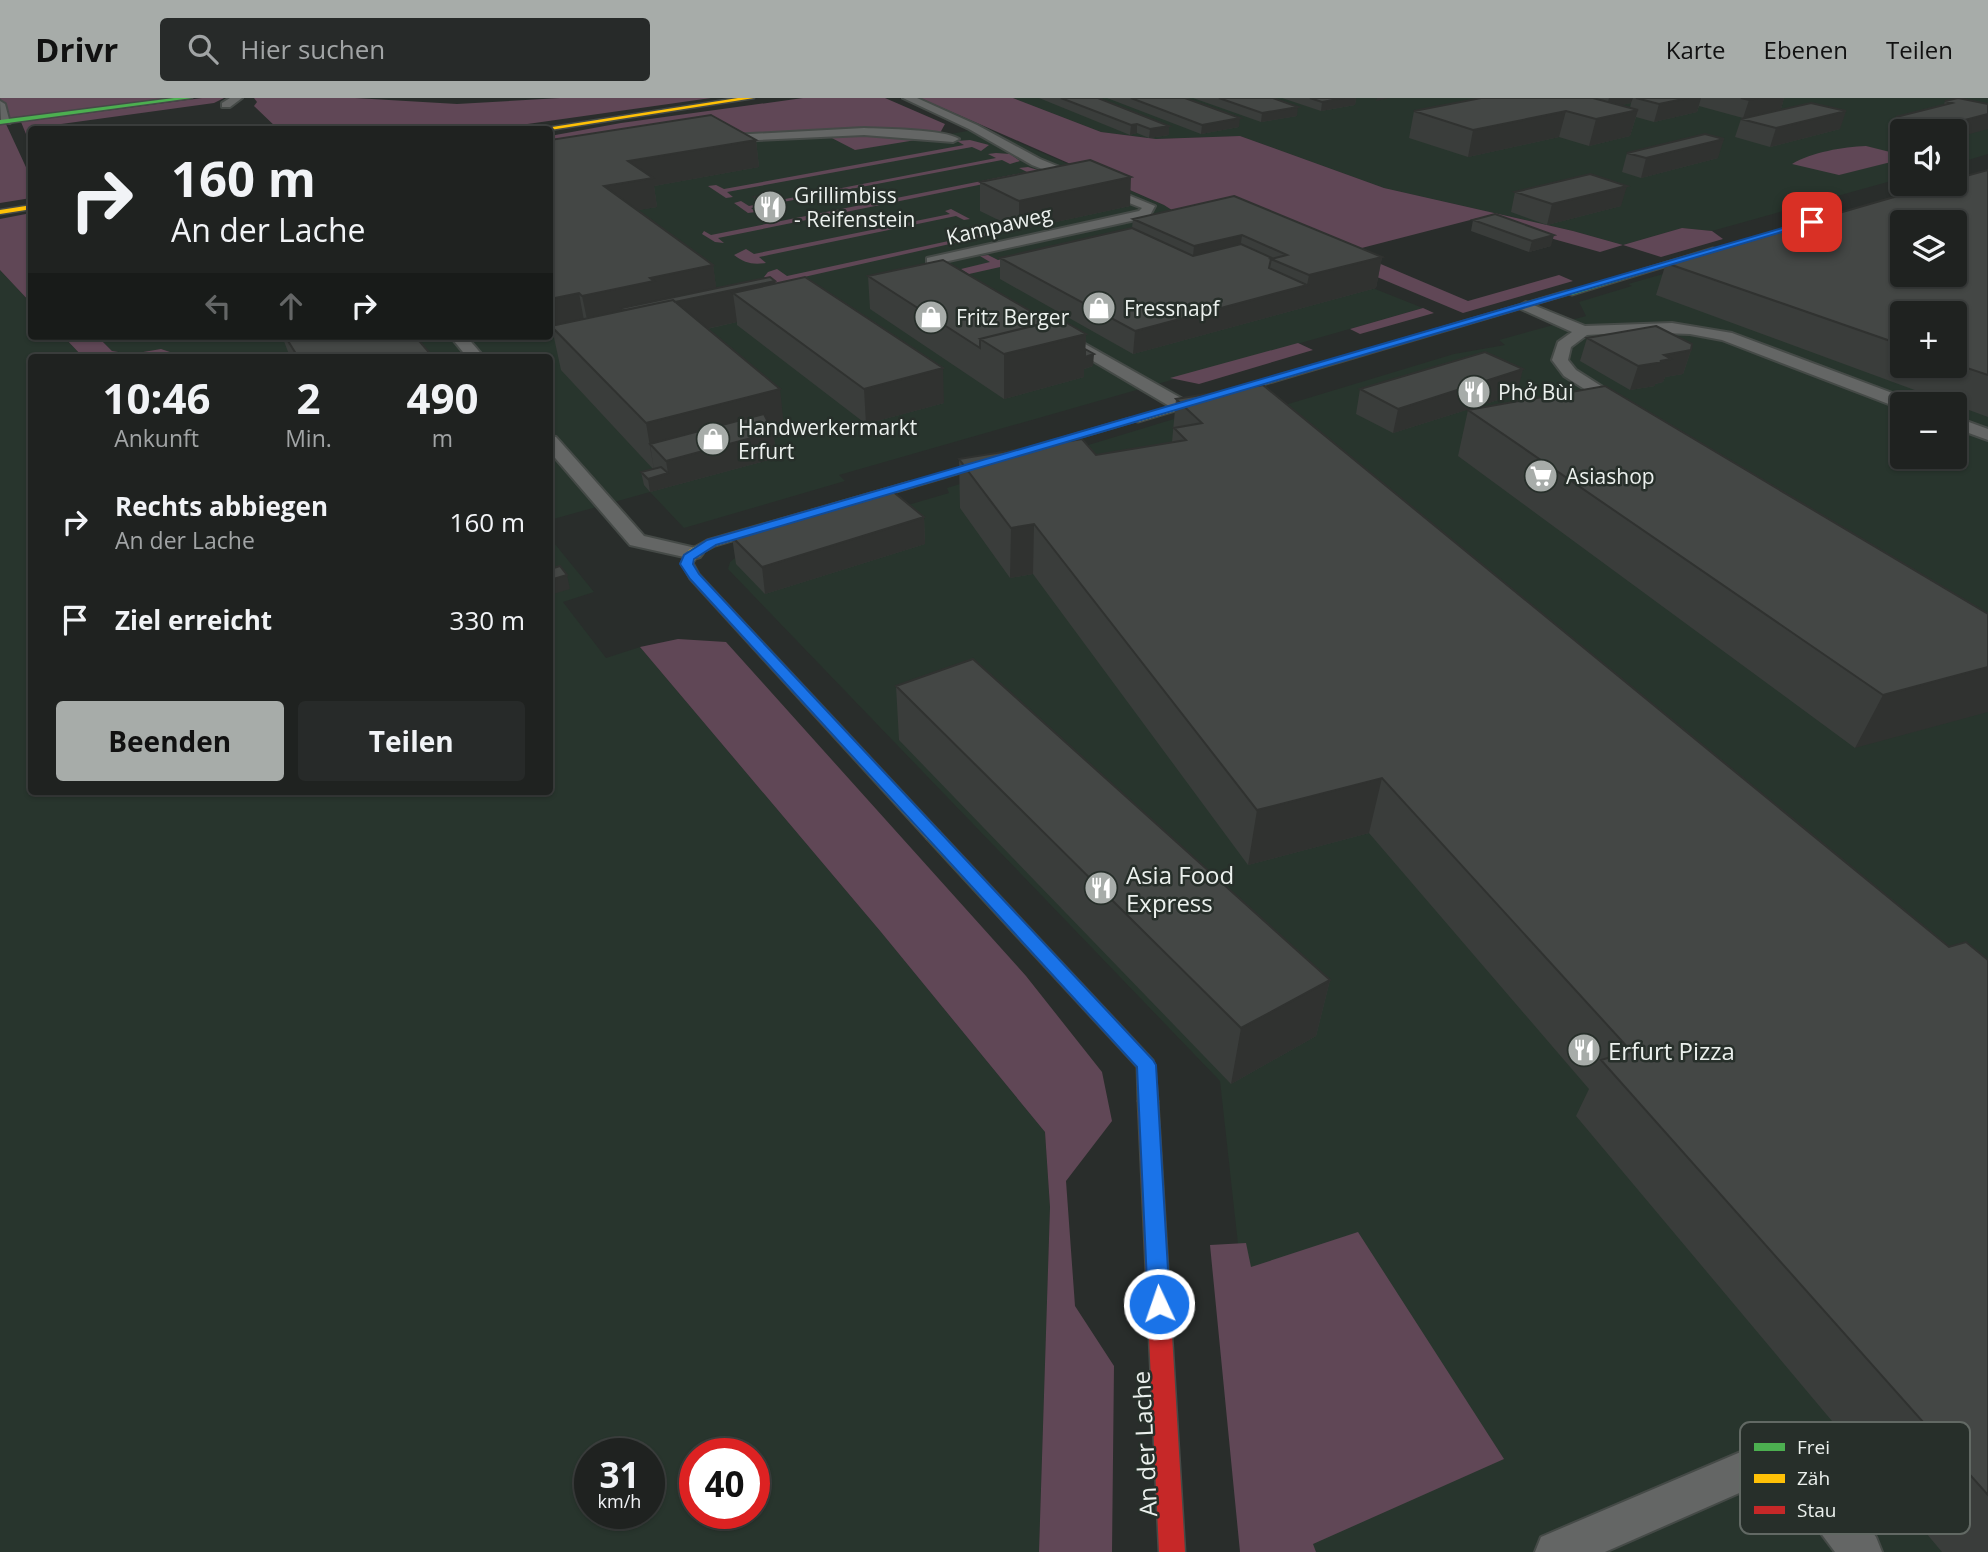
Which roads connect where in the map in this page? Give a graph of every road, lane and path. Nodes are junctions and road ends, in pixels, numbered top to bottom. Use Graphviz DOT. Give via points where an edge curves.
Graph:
graph roads {
  1 [pos="189,98"];
  2 [pos="237,98"];
  3 [pos="751,98"];
  4 [pos="908,98"];
  5 [pos="0,104"];
  6 [pos="226,105"];
  7 [pos="3,121"];
  8 [pos="553,127"];
  9 [pos="953,139"];
  10 [pos="704,141"];
  11 [pos="28,208"];
  12 [pos="0,212"];
  13 [pos="1736,245"];
  14 [pos="979,288"];
  15 [pos="1527,306"];
  16 [pos="1049,329"];
  17 [pos="1583,331"];
  18 [pos="461,340"];
  19 [pos="473,354"];
  20 [pos="1890,398"];
  21 [pos="1182,406"];
  22 [pos="1646,419"];
  23 [pos="1967,427"];
  24 [pos="1988,435"];
  25 [pos="553,444"];
  26 [pos="693,553"];
  27 [pos="1740,1472"];
  28 [pos="1847,1534"];
  29 [pos="1172,1552"];
  30 [pos="1556,1552"];
  31 [pos="1861,1552"];
  1 -- 7 [label="street"];
  2 -- 6 [label="lane"];
  3 -- 8 [label="street"];
  4 -- 14 [label="lane, Kampaweg" via="1036,162 1149,206 1144,214 932,261"];
  5 -- 7 [label="lane"];
  9 -- 10 [label="lane" via="876,132"];
  11 -- 12 [label="street"];
  13 -- 15 [label="street"];
  15 -- 17 [label="lane"];
  15 -- 21 [label="street"];
  16 -- 21 [label="lane"];
  17 -- 20 [label="lane" via="1659,326 1695,329 1726,336"];
  17 -- 22 [label="lane" via="1564,345 1560,360 1570,373"];
  18 -- 19 [label="lane"];
  21 -- 26 [label="street" via="712,543"];
  23 -- 24 [label="lane"];
  25 -- 26 [label="lane" via="637,541"];
  26 -- 29 [label="street, An der Lache" via="687,564 694,576 1146,1065"];
  27 -- 30 [label="lane"];
  28 -- 31 [label="lane"];
}
